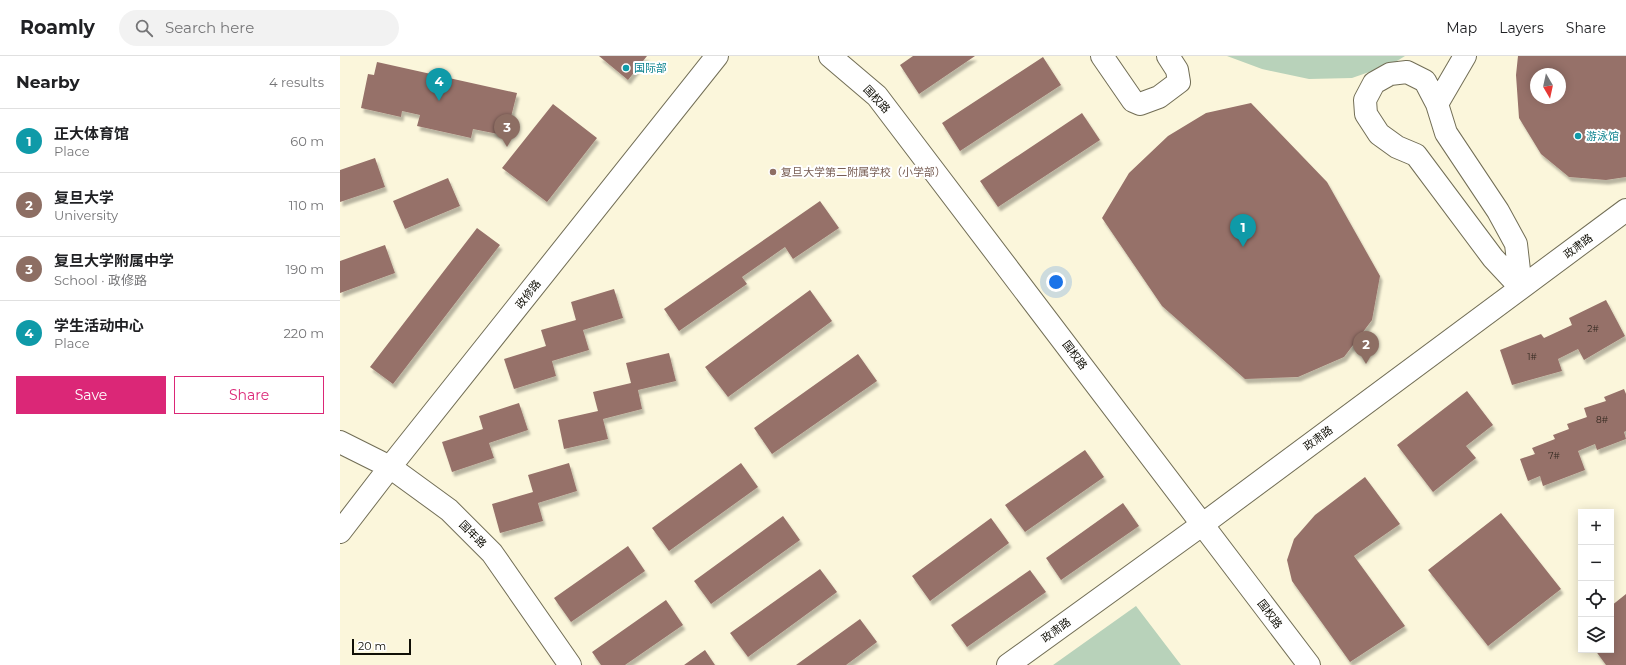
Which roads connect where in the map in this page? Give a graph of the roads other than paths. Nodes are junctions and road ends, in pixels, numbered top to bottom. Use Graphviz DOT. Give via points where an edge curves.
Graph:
graph roads {
  1 [pos="717,56"];
  2 [pos="830,56"];
  3 [pos="1102,56"];
  4 [pos="1168,56"];
  5 [pos="1465,56"];
  6 [pos="1437,104"];
  7 [pos="1626,210"];
  8 [pos="1522,288"];
  9 [pos="340,442"];
  10 [pos="390,467"];
  11 [pos="1203,524"];
  12 [pos="340,532"];
  13 [pos="570,665"];
  14 [pos="1008,665"];
  15 [pos="1309,665"];
  1 -- 10 [label="street, 政修路"];
  2 -- 11 [label="street, 国权路" via="877,96"];
  3 -- 4 [label="street" via="1133,102 1140,104 1159,97 1179,82 1177,70"];
  5 -- 6 [label="street"];
  6 -- 8 [label="street" via="1446,133 1498,211 1516,244"];
  6 -- 8 [label="street" via="1425,82 1407,72 1390,74 1374,83 1365,100 1366,114 1379,134 1396,147 1416,155 1493,258"];
  7 -- 8 [label="street, 政肃路"];
  8 -- 11 [label="street, 政肃路"];
  9 -- 10 [label="street, 国年路"];
  10 -- 12 [label="street, 政修路"];
  10 -- 13 [label="street, 国年路" via="449,510 492,553"];
  11 -- 14 [label="street, 政肃路"];
  11 -- 15 [label="street, 国权路"];
}
